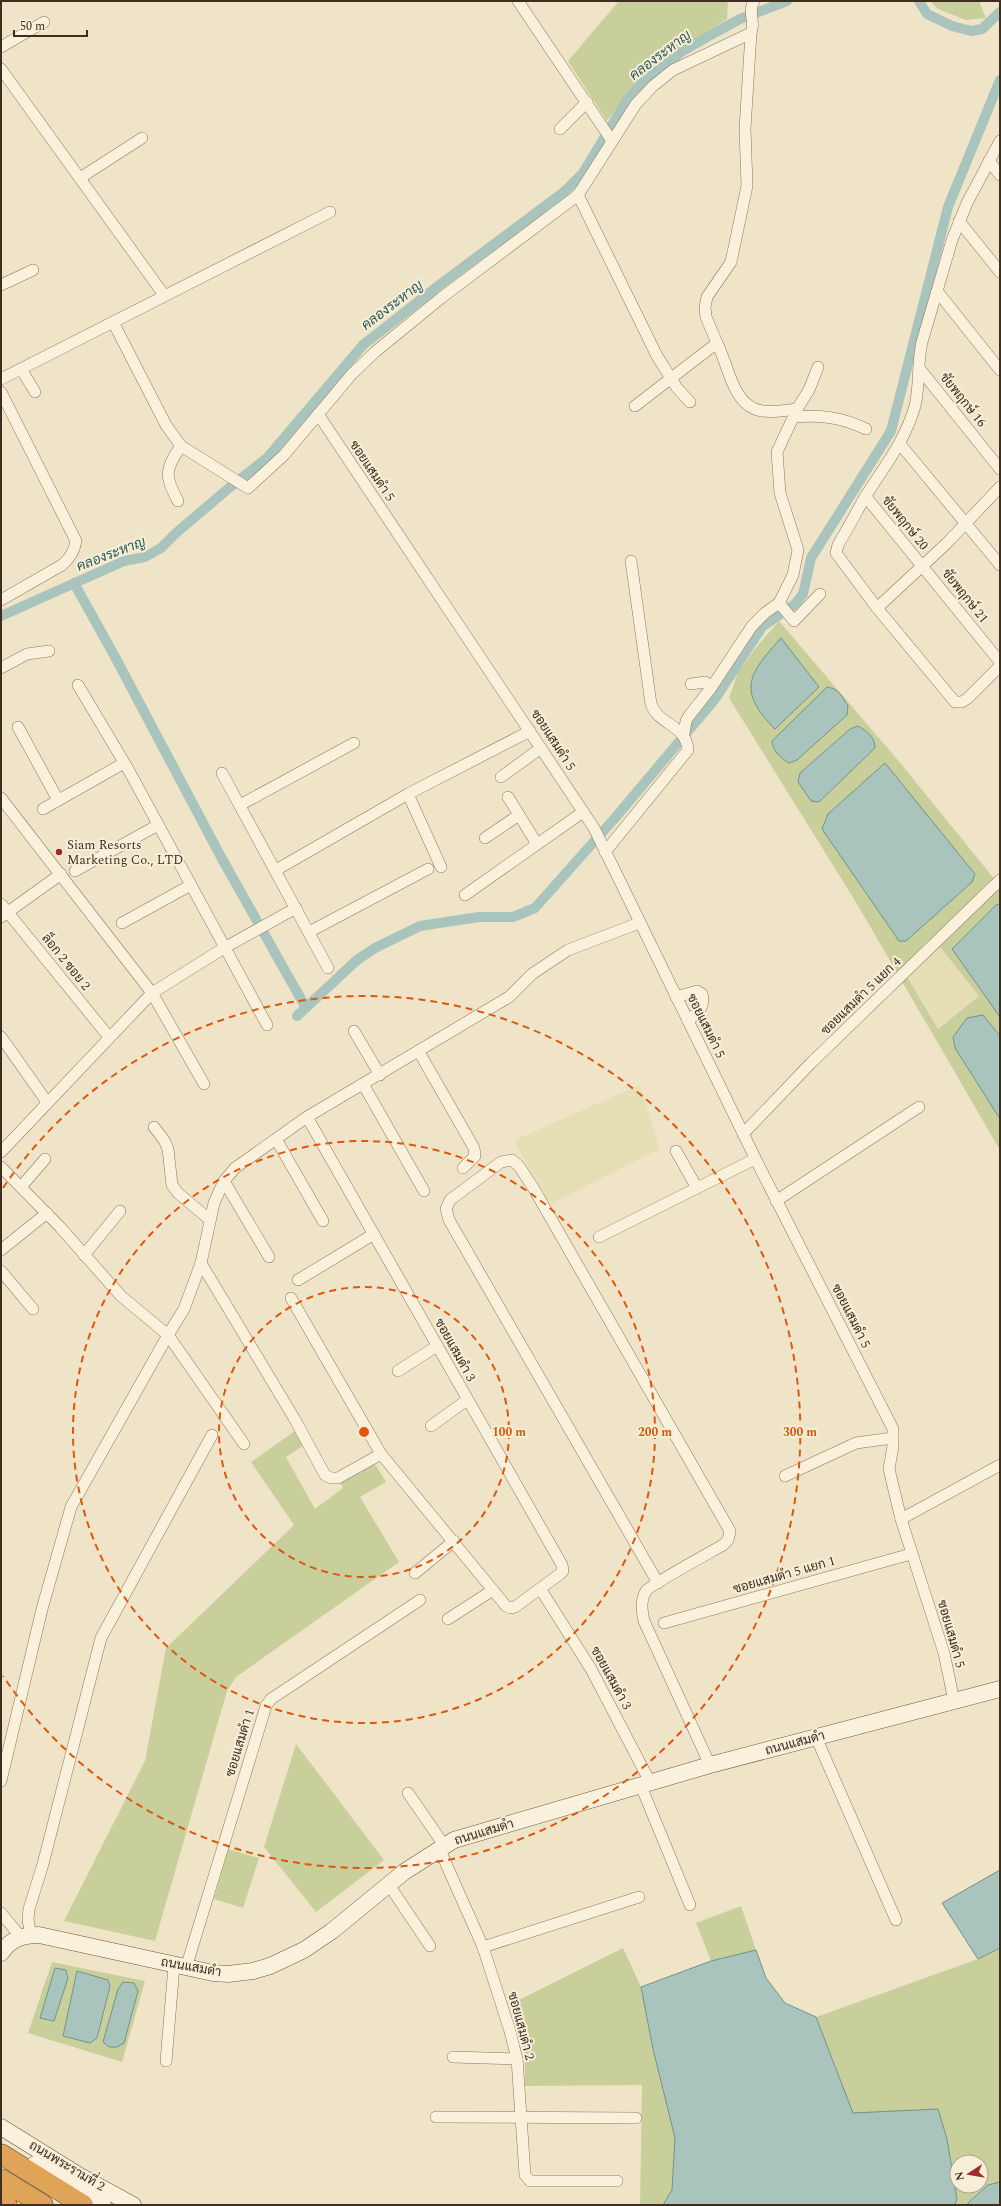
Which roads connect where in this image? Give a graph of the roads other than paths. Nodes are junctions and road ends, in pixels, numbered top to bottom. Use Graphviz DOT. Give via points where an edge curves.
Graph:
graph roads {
  1 [pos="518,1"];
  2 [pos="752,6"];
  3 [pos="44,22"];
  4 [pos="752,29"];
  5 [pos="1,47"];
  6 [pos="1,69"];
  7 [pos="587,102"];
  8 [pos="560,129"];
  9 [pos="609,136"];
  10 [pos="142,138"];
  11 [pos="1000,141"];
  12 [pos="989,161"];
  13 [pos="1000,175"];
  14 [pos="80,178"];
  15 [pos="578,195"];
  16 [pos="330,212"];
  17 [pos="959,221"];
  18 [pos="33,270"];
  19 [pos="1000,272"];
  20 [pos="1,285"];
  21 [pos="937,291"];
  22 [pos="164,295"];
  23 [pos="113,322"];
  24 [pos="717,344"];
  25 [pos="818,367"];
  26 [pos="21,368"];
  27 [pos="919,368"];
  28 [pos="1000,370"];
  29 [pos="671,378"];
  30 [pos="1,379"];
  31 [pos="1,392"];
  32 [pos="35,392"];
  33 [pos="690,402"];
  34 [pos="635,406"];
  35 [pos="795,413"];
  36 [pos="318,414"];
  37 [pos="866,429"];
  38 [pos="900,444"];
  39 [pos="181,446"];
  40 [pos="1000,469"];
  41 [pos="1000,487"];
  42 [pos="866,497"];
  43 [pos="178,501"];
  44 [pos="966,524"];
  45 [pos="631,561"];
  46 [pos="1000,564"];
  47 [pos="923,567"];
  48 [pos="820,594"];
  49 [pos="1,600"];
  50 [pos="780,603"];
  51 [pos="877,608"];
  52 [pos="49,651"];
  53 [pos="1000,662"];
  54 [pos="1000,666"];
  55 [pos="1,668"];
  56 [pos="691,684"];
  57 [pos="78,685"];
  58 [pos="711,688"];
  59 [pos="18,728"];
  60 [pos="530,732"];
  61 [pos="684,734"];
  62 [pos="354,743"];
  63 [pos="542,748"];
  64 [pos="124,762"];
  65 [pos="222,773"];
  66 [pos="501,777"];
  67 [pos="408,794"];
  68 [pos="508,797"];
  69 [pos="1,798"];
  70 [pos="58,800"];
  71 [pos="240,805"];
  72 [pos="43,809"];
  73 [pos="583,812"];
  74 [pos="519,815"];
  75 [pos="158,825"];
  76 [pos="485,838"];
  77 [pos="537,844"];
  78 [pos="605,851"];
  79 [pos="441,867"];
  80 [pos="428,869"];
  81 [pos="276,870"];
  82 [pos="75,871"];
  83 [pos="61,874"];
  84 [pos="1000,880"];
  85 [pos="191,885"];
  86 [pos="465,895"];
  87 [pos="296,908"];
  88 [pos="3,911"];
  89 [pos="122,923"];
  90 [pos="639,923"];
  91 [pos="309,932"];
  92 [pos="224,948"];
  93 [pos="328,968"];
  94 [pos="152,992"];
  95 [pos="676,997"];
  96 [pos="688,1021"];
  97 [pos="267,1025"];
  98 [pos="354,1031"];
  99 [pos="1,1037"];
  100 [pos="109,1037"];
  101 [pos="418,1052"];
  102 [pos="380,1075"];
  103 [pos="204,1084"];
  104 [pos="363,1084"];
  105 [pos="47,1102"];
  106 [pos="919,1107"];
  107 [pos="307,1117"];
  108 [pos="154,1127"];
  109 [pos="743,1134"];
  110 [pos="276,1139"];
  111 [pos="676,1150"];
  112 [pos="1,1152"];
  113 [pos="45,1159"];
  114 [pos="755,1159"];
  115 [pos="1,1167"];
  116 [pos="463,1168"];
  117 [pos="224,1181"];
  118 [pos="21,1188"];
  119 [pos="697,1188"];
  120 [pos="424,1191"];
  121 [pos="776,1201"];
  122 [pos="120,1211"];
  123 [pos="47,1213"];
  124 [pos="210,1220"];
  125 [pos="323,1221"];
  126 [pos="374,1234"];
  127 [pos="599,1237"];
  128 [pos="1,1250"];
  129 [pos="84,1255"];
  130 [pos="269,1257"];
  131 [pos="201,1263"];
  132 [pos="1,1271"];
  133 [pos="298,1280"];
  134 [pos="291,1298"];
  135 [pos="33,1309"];
  136 [pos="168,1335"];
  137 [pos="437,1346"];
  138 [pos="398,1370"];
  139 [pos="467,1400"];
  140 [pos="431,1426"];
  141 [pos="212,1435"];
  142 [pos="893,1438"];
  143 [pos="244,1444"];
  144 [pos="381,1454"];
  145 [pos="1000,1465"];
  146 [pos="785,1476"];
  147 [pos="901,1519"];
  148 [pos="454,1541"];
  149 [pos="912,1554"];
  150 [pos="415,1573"];
  151 [pos="658,1584"];
  152 [pos="493,1590"];
  153 [pos="541,1590"];
  154 [pos="420,1600"];
  155 [pos="448,1619"];
  156 [pos="664,1623"];
  157 [pos="1000,1689"];
  158 [pos="954,1701"];
  159 [pos="816,1737"];
  160 [pos="3,1755"];
  161 [pos="710,1765"];
  162 [pos="1,1781"];
  163 [pos="646,1785"];
  164 [pos="408,1793"];
  165 [pos="442,1846"];
  166 [pos="390,1885"];
  167 [pos="639,1897"];
  168 [pos="690,1905"];
  169 [pos="1,1913"];
  170 [pos="896,1920"];
  171 [pos="26,1936"];
  172 [pos="430,1946"];
  173 [pos="483,1947"];
  174 [pos="1,1953"];
  175 [pos="180,1967"];
  176 [pos="453,2056"];
  177 [pos="517,2059"];
  178 [pos="166,2061"];
  179 [pos="436,2117"];
  180 [pos="521,2117"];
  181 [pos="636,2118"];
  182 [pos="1,2127"];
  183 [pos="1,2152"];
  184 [pos="1,2158"];
  185 [pos="1,2179"];
  186 [pos="616,2180"];
  187 [pos="1,2201"];
  188 [pos="7,2205"];
  189 [pos="43,2205"];
  190 [pos="76,2205"];
  191 [pos="83,2205"];
  192 [pos="103,2205"];
  193 [pos="133,2205"];
  1 -- 7 [label="street"];
  2 -- 4 [label="street"];
  3 -- 5 [label="street"];
  4 -- 9 [label="street" via="673,70 653,86"];
  4 -- 24 [label="street" via="745,129 746,186 732,262 707,297 705,307 706,317"];
  6 -- 14 [label="street"];
  7 -- 8 [label="street"];
  7 -- 9 [label="street"];
  9 -- 15 [label="street"];
  10 -- 14 [label="street"];
  11 -- 12 [label="street"];
  12 -- 13 [label="street"];
  12 -- 17 [label="street"];
  14 -- 22 [label="street"];
  15 -- 29 [label="street" via="657,356"];
  15 -- 36 [label="street" via="441,298 381,347 352,374"];
  16 -- 22 [label="street"];
  17 -- 19 [label="street"];
  17 -- 21 [label="street"];
  18 -- 20 [label="street"];
  21 -- 27 [label="street" via="920,348"];
  21 -- 28 [label="street"];
  22 -- 23 [label="street"];
  23 -- 26 [label="street"];
  23 -- 39 [label="street" via="166,425"];
  24 -- 29 [label="street"];
  24 -- 35 [label="street" via="735,388 744,402 764,411"];
  25 -- 35 [label="street" via="809,390"];
  26 -- 30 [label="street"];
  26 -- 32 [label="street"];
  27 -- 38 [label="street" via="914,407"];
  27 -- 40 [label="street, ชัยพฤกษ์ 16"];
  29 -- 33 [label="street"];
  29 -- 34 [label="street"];
  31 -- 49 [label="street" via="76,541 70,558 62,565"];
  35 -- 37 [label="street" via="830,416"];
  35 -- 50 [label="street" via="777,452 776,470 780,493 798,550 793,575"];
  36 -- 39 [label="street" via="300,438 248,488"];
  36 -- 60 [label="street, ซอยแสมดำ 5"];
  38 -- 42 [label="street"];
  38 -- 44 [label="street"];
  39 -- 43 [label="street" via="169,463 167,475"];
  41 -- 44 [label="street"];
  42 -- 47 [label="street, ชัยพฤกษ์ 20"];
  42 -- 51 [label="street" via="838,545 836,553"];
  44 -- 46 [label="street"];
  44 -- 47 [label="street"];
  45 -- 61 [label="street" via="651,704 659,716"];
  47 -- 51 [label="street"];
  47 -- 53 [label="street, ชัยพฤกษ์ 21"];
  48 -- 50 [label="street" via="794,621"];
  50 -- 58 [label="street" via="752,626"];
  51 -- 54 [label="street" via="955,702 962,702"];
  52 -- 55 [label="street" via="27,654"];
  56 -- 58 [label="street" via="705,682"];
  57 -- 64 [label="street"];
  58 -- 61 [label="street" via="686,721"];
  59 -- 70 [label="street"];
  60 -- 63 [label="street, ซอยแสมดำ 5"];
  60 -- 67 [label="street"];
  61 -- 78 [label="street" via="688,750"];
  62 -- 71 [label="street"];
  63 -- 66 [label="street"];
  63 -- 73 [label="street, ซอยแสมดำ 5"];
  64 -- 70 [label="street"];
  64 -- 75 [label="street"];
  65 -- 71 [label="street"];
  67 -- 79 [label="street"];
  67 -- 81 [label="street"];
  68 -- 74 [label="street"];
  69 -- 83 [label="street"];
  70 -- 72 [label="street"];
  71 -- 81 [label="street"];
  73 -- 77 [label="street"];
  73 -- 78 [label="street, ซอยแสมดำ 5"];
  74 -- 76 [label="street"];
  74 -- 77 [label="street"];
  75 -- 82 [label="street"];
  75 -- 85 [label="street"];
  77 -- 86 [label="street"];
  78 -- 90 [label="street, ซอยแสมดำ 5"];
  80 -- 91 [label="street"];
  81 -- 87 [label="street"];
  83 -- 88 [label="street"];
  83 -- 94 [label="street"];
  84 -- 109 [label="street, ซอยแสมดำ 5 แยก 4" via="811,1063"];
  85 -- 89 [label="street"];
  85 -- 92 [label="street"];
  87 -- 91 [label="street"];
  87 -- 92 [label="street"];
  88 -- 100 [label="street, ล็อก 2 ซอย 2"];
  90 -- 95 [label="street, ซอยแสมดำ 5"];
  90 -- 101 [label="street" via="568,950 532,974 509,997"];
  91 -- 93 [label="street"];
  92 -- 94 [label="street"];
  92 -- 97 [label="street"];
  94 -- 100 [label="street"];
  94 -- 103 [label="street"];
  95 -- 96 [label="street, ซอยแสมดำ 5"];
  95 -- 96 [label="street" via="696,991 702,994 704,1000 701,1009"];
  96 -- 109 [label="street, ซอยแสมดำ 5"];
  98 -- 102 [label="street"];
  99 -- 105 [label="street"];
  100 -- 105 [label="street"];
  101 -- 102 [label="street"];
  101 -- 116 [label="street" via="474,1148 475,1156"];
  102 -- 104 [label="street"];
  104 -- 107 [label="street"];
  104 -- 120 [label="street"];
  105 -- 112 [label="street"];
  106 -- 121 [label="street"];
  107 -- 110 [label="street"];
  107 -- 126 [label="street, ซอยแสมดำ 3"];
  108 -- 124 [label="street" via="168,1149 172,1185"];
  109 -- 114 [label="street, ซอยแสมดำ 5"];
  110 -- 117 [label="street" via="240,1164"];
  110 -- 125 [label="street"];
  111 -- 119 [label="street"];
  113 -- 118 [label="street"];
  114 -- 119 [label="street"];
  114 -- 121 [label="street, ซอยแสมดำ 5"];
  115 -- 118 [label="street"];
  117 -- 124 [label="street"];
  117 -- 130 [label="street"];
  118 -- 123 [label="street"];
  119 -- 127 [label="street"];
  121 -- 142 [label="street, ซอยแสมดำ 5" via="893,1429"];
  122 -- 129 [label="street"];
  123 -- 128 [label="street"];
  123 -- 129 [label="street"];
  124 -- 131 [label="street"];
  126 -- 133 [label="street"];
  126 -- 137 [label="street, ซอยแสมดำ 3"];
  129 -- 136 [label="street" via="120,1296"];
  131 -- 136 [label="street" via="184,1309"];
  131 -- 144 [label="street" via="294,1418 325,1475 338,1478"];
  132 -- 135 [label="street"];
  134 -- 144 [label="street, ซอยแสมดำ 3"];
  136 -- 143 [label="street"];
  136 -- 160 [label="street" via="71,1507"];
  137 -- 138 [label="street"];
  137 -- 139 [label="street, ซอยแสมดำ 3"];
  139 -- 140 [label="street"];
  139 -- 153 [label="street, ซอยแสมดำ 3" via="562,1565 563,1571"];
  141 -- 171 [label="street" via="101,1638 29,1909"];
  142 -- 146 [label="street" via="856,1442"];
  142 -- 147 [label="street, ซอยแสมดำ 5" via="889,1469"];
  144 -- 148 [label="street, ซอยแสมดำ 3"];
  145 -- 147 [label="street"];
  147 -- 149 [label="street, ซอยแสมดำ 5"];
  148 -- 150 [label="street"];
  148 -- 152 [label="street, ซอยแสมดำ 3"];
  149 -- 156 [label="street, ซอยแสมดำ 5 แยก 1"];
  149 -- 158 [label="street, ซอยแสมดำ 5" via="944,1653"];
  151 -- 151 [label="street" via="723,1545 728,1540 730,1531 534,1189 512,1160 501,1162 450,1200 446,1209 449,1220"];
  151 -- 161 [label="street" via="646,1590 641,1606 644,1621"];
  152 -- 153 [label="street, ซอยแสมดำ 3" via="510,1608"];
  152 -- 155 [label="street"];
  153 -- 163 [label="street, ซอยแสมดำ 3" via="591,1669"];
  154 -- 175 [label="street, ซอยแสมดำ 1" via="271,1699 266,1706"];
  157 -- 158 [label="street, ถนนแสมดำ"];
  158 -- 159 [label="street, ถนนแสมดำ"];
  159 -- 161 [label="street, ถนนแสมดำ"];
  159 -- 170 [label="street"];
  160 -- 162 [label="street"];
  161 -- 163 [label="street, ถนนแสมดำ"];
  163 -- 165 [label="street, ถนนแสมดำ" via="454,1840"];
  163 -- 168 [label="street, ซอยแสมดำ 3"];
  164 -- 165 [label="street, ซอยแสมดำ 2"];
  165 -- 166 [label="street, ถนนแสมดำ"];
  165 -- 173 [label="street, ซอยแสมดำ 2"];
  166 -- 172 [label="street"];
  166 -- 175 [label="street, ถนนแสมดำ" via="304,1950 270,1966 228,1974"];
  167 -- 173 [label="street"];
  169 -- 171 [label="street"];
  171 -- 174 [label="street" via="13,1940"];
  171 -- 175 [label="street, ถนนแสมดำ" via="62,1939"];
  173 -- 177 [label="street, ซอยแสมดำ 2"];
  175 -- 178 [label="street, ซอยแสมดำ 1"];
  176 -- 177 [label="street"];
  177 -- 180 [label="street, ซอยแสมดำ 2"];
  179 -- 180 [label="street"];
  180 -- 181 [label="street"];
  180 -- 186 [label="street, ซอยแสมดำ 2" via="523,2161 527,2179 530,2181"];
  182 -- 193 [label="street, ถนนพระรามที่ 2"];
  183 -- 191 [label="highway"];
  183 -- 192 [label="street" via="15,2152"];
  184 -- 190 [label="highway"];
  185 -- 189 [label="highway"];
  187 -- 188 [label="highway"];
}
